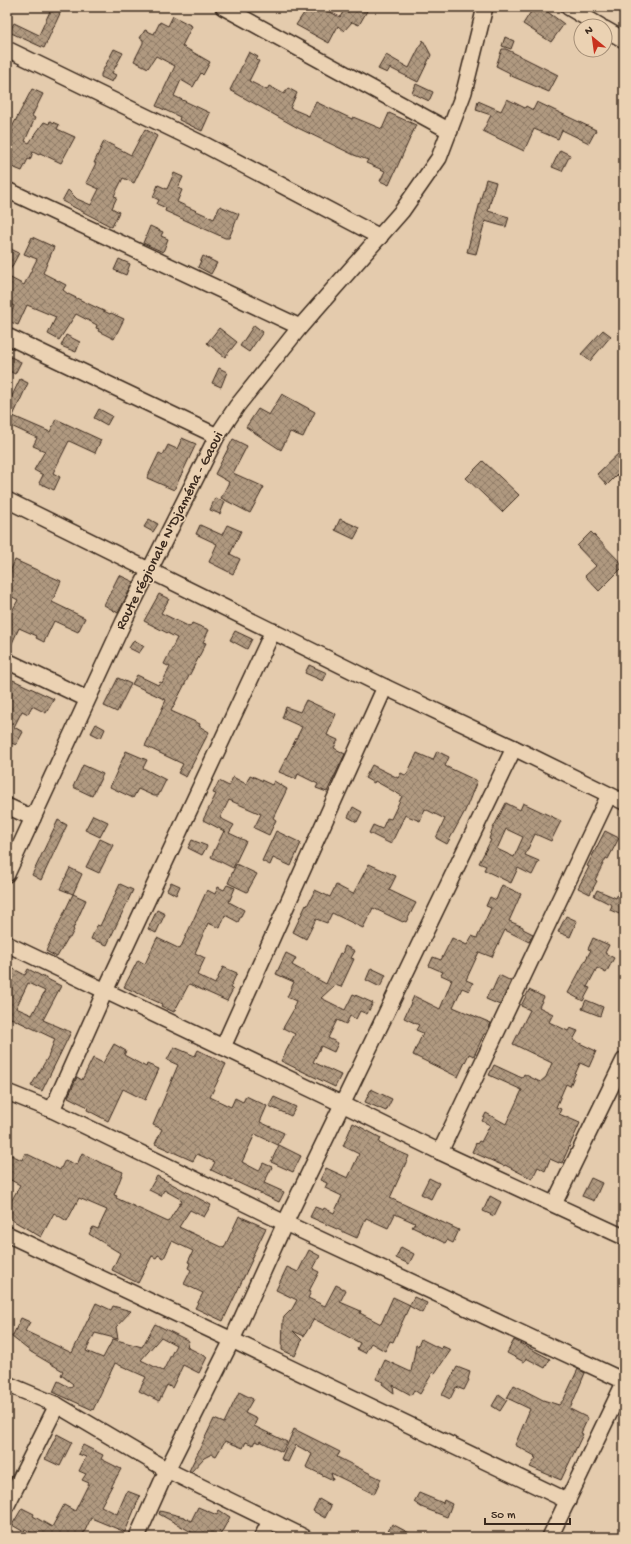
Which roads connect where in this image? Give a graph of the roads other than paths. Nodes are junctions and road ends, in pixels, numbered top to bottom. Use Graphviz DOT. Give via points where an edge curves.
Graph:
graph roads {
  1 [pos="223,7"];
  2 [pos="485,7"];
  3 [pos="568,7"];
  4 [pos="587,18"];
  5 [pos="613,34"];
  6 [pos="624,40"];
  7 [pos="7,49"];
  8 [pos="450,131"];
  9 [pos="7,190"];
  10 [pos="380,237"];
  11 [pos="300,327"];
  12 [pos="7,336"];
  13 [pos="217,436"];
  14 [pos="7,500"];
  15 [pos="149,571"];
  16 [pos="273,632"];
  17 [pos="7,661"];
  18 [pos="385,687"];
  19 [pos="87,699"];
  20 [pos="514,748"];
  21 [pos="609,795"];
  22 [pos="624,802"];
  23 [pos="7,806"];
  24 [pos="33,818"];
  25 [pos="7,874"];
  26 [pos="7,944"];
  27 [pos="105,991"];
  28 [pos="223,1047"];
  29 [pos="624,1060"];
  30 [pos="7,1092"];
  31 [pos="342,1104"];
  32 [pos="52,1110"];
  33 [pos="440,1152"];
  34 [pos="554,1204"];
  35 [pos="285,1223"];
  36 [pos="7,1234"];
  37 [pos="624,1237"];
  38 [pos="232,1340"];
  39 [pos="624,1382"];
  40 [pos="7,1384"];
  41 [pos="57,1405"];
  42 [pos="167,1470"];
  43 [pos="568,1501"];
  44 [pos="7,1505"];
  45 [pos="270,1521"];
  46 [pos="136,1537"];
  47 [pos="262,1537"];
  48 [pos="304,1537"];
  49 [pos="550,1537"];
  1 -- 8 [label="street"];
  2 -- 8 [label="street, Route régionale N'Djaména - Gaoui" via="464,92"];
  3 -- 4 [label="street"];
  5 -- 6 [label="street"];
  7 -- 10 [label="street" via="205,145"];
  8 -- 10 [label="street, Route régionale N'Djaména - Gaoui" via="439,158 425,180"];
  9 -- 11 [label="street"];
  10 -- 11 [label="street, Route régionale N'Djaména - Gaoui"];
  11 -- 13 [label="street, Route régionale N'Djaména - Gaoui" via="237,406"];
  12 -- 13 [label="street"];
  13 -- 15 [label="street, Route régionale N'Djaména - Gaoui"];
  14 -- 15 [label="street"];
  15 -- 16 [label="street"];
  15 -- 19 [label="street, Route régionale N'Djaména - Gaoui"];
  16 -- 18 [label="street"];
  16 -- 27 [label="street"];
  17 -- 19 [label="street"];
  18 -- 20 [label="street"];
  18 -- 28 [label="street"];
  19 -- 24 [label="street, Route régionale N'Djaména - Gaoui"];
  20 -- 21 [label="street"];
  20 -- 31 [label="street"];
  21 -- 22 [label="street"];
  21 -- 33 [label="street"];
  23 -- 24 [label="street"];
  24 -- 25 [label="street, Route régionale N'Djaména - Gaoui"];
  26 -- 27 [label="street"];
  27 -- 28 [label="street"];
  27 -- 32 [label="street"];
  28 -- 31 [label="street"];
  29 -- 34 [label="street"];
  30 -- 32 [label="street"];
  31 -- 33 [label="street"];
  31 -- 35 [label="street"];
  32 -- 35 [label="street"];
  33 -- 34 [label="street"];
  34 -- 37 [label="street"];
  35 -- 38 [label="street"];
  35 -- 39 [label="street"];
  36 -- 38 [label="street"];
  38 -- 42 [label="street"];
  38 -- 43 [label="street"];
  39 -- 43 [label="street"];
  40 -- 41 [label="street"];
  41 -- 42 [label="street"];
  41 -- 44 [label="street"];
  42 -- 45 [label="street"];
  42 -- 46 [label="street"];
  43 -- 49 [label="street"];
  45 -- 47 [label="street"];
  45 -- 48 [label="street"];
}
